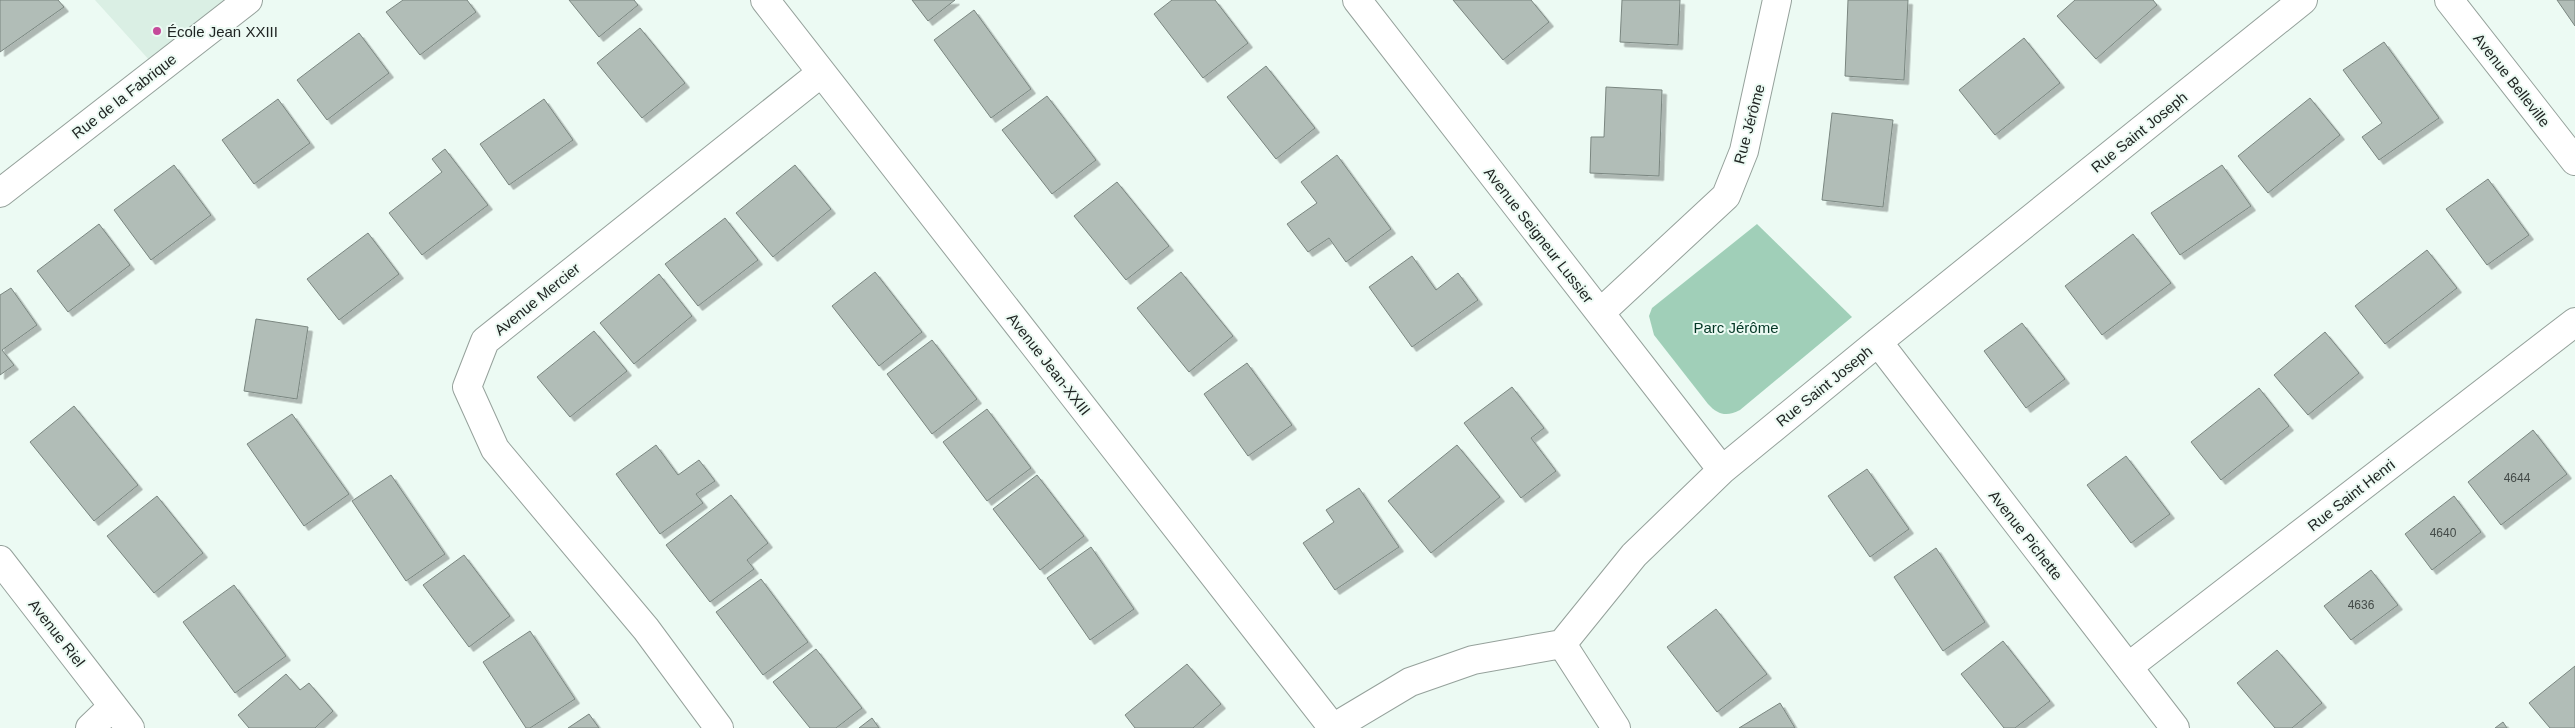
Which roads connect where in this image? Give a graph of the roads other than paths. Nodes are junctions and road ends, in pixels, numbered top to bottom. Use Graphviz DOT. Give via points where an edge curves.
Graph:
graph roads {
  1 [pos="248,0"];
  2 [pos="766,0"];
  3 [pos="1357,0"];
  4 [pos="1777,0"];
  5 [pos="2303,0"];
  6 [pos="2449,0"];
  7 [pos="821,73"];
  8 [pos="2575,161"];
  9 [pos="0,192"];
  10 [pos="1600,313"];
  11 [pos="2575,322"];
  12 [pos="1878,342"];
  13 [pos="1722,470"];
  14 [pos="0,560"];
  15 [pos="1562,644"];
  16 [pos="2128,667"];
  17 [pos="113,706"];
  18 [pos="90,728"];
  19 [pos="130,728"];
  20 [pos="719,728"];
  21 [pos="1333,728"];
  22 [pos="1616,728"];
  23 [pos="2175,728"];
  1 -- 9 [label="street, Rue de la Fabrique"];
  2 -- 7 [label="street, Avenue Jean-XXIII"];
  3 -- 10 [label="street, Avenue Seigneur Lussier"];
  4 -- 10 [label="street, Rue Jérôme" via="1744,151 1726,196"];
  5 -- 12 [label="street, Rue Saint Joseph"];
  6 -- 8 [label="street, Avenue Belleville"];
  7 -- 20 [label="street, Avenue Mercier" via="485,341 467,387 495,449 646,629"];
  7 -- 21 [label="street, Avenue Jean-XXIII"];
  10 -- 13 [label="street, Avenue Seigneur Lussier"];
  11 -- 16 [label="street, Rue Saint Henri"];
  12 -- 13 [label="street, Rue Saint Joseph"];
  12 -- 16 [label="street, Avenue Pichette"];
  13 -- 15 [label="street, Rue Saint Joseph" via="1634,555"];
  14 -- 17 [label="street, Avenue Riel"];
  15 -- 21 [label="street" via="1473,660 1410,682"];
  15 -- 22 [label="street"];
  16 -- 23 [label="street, Avenue Pichette"];
  17 -- 18 [label="street"];
  17 -- 19 [label="street, Avenue Riel"];
}
